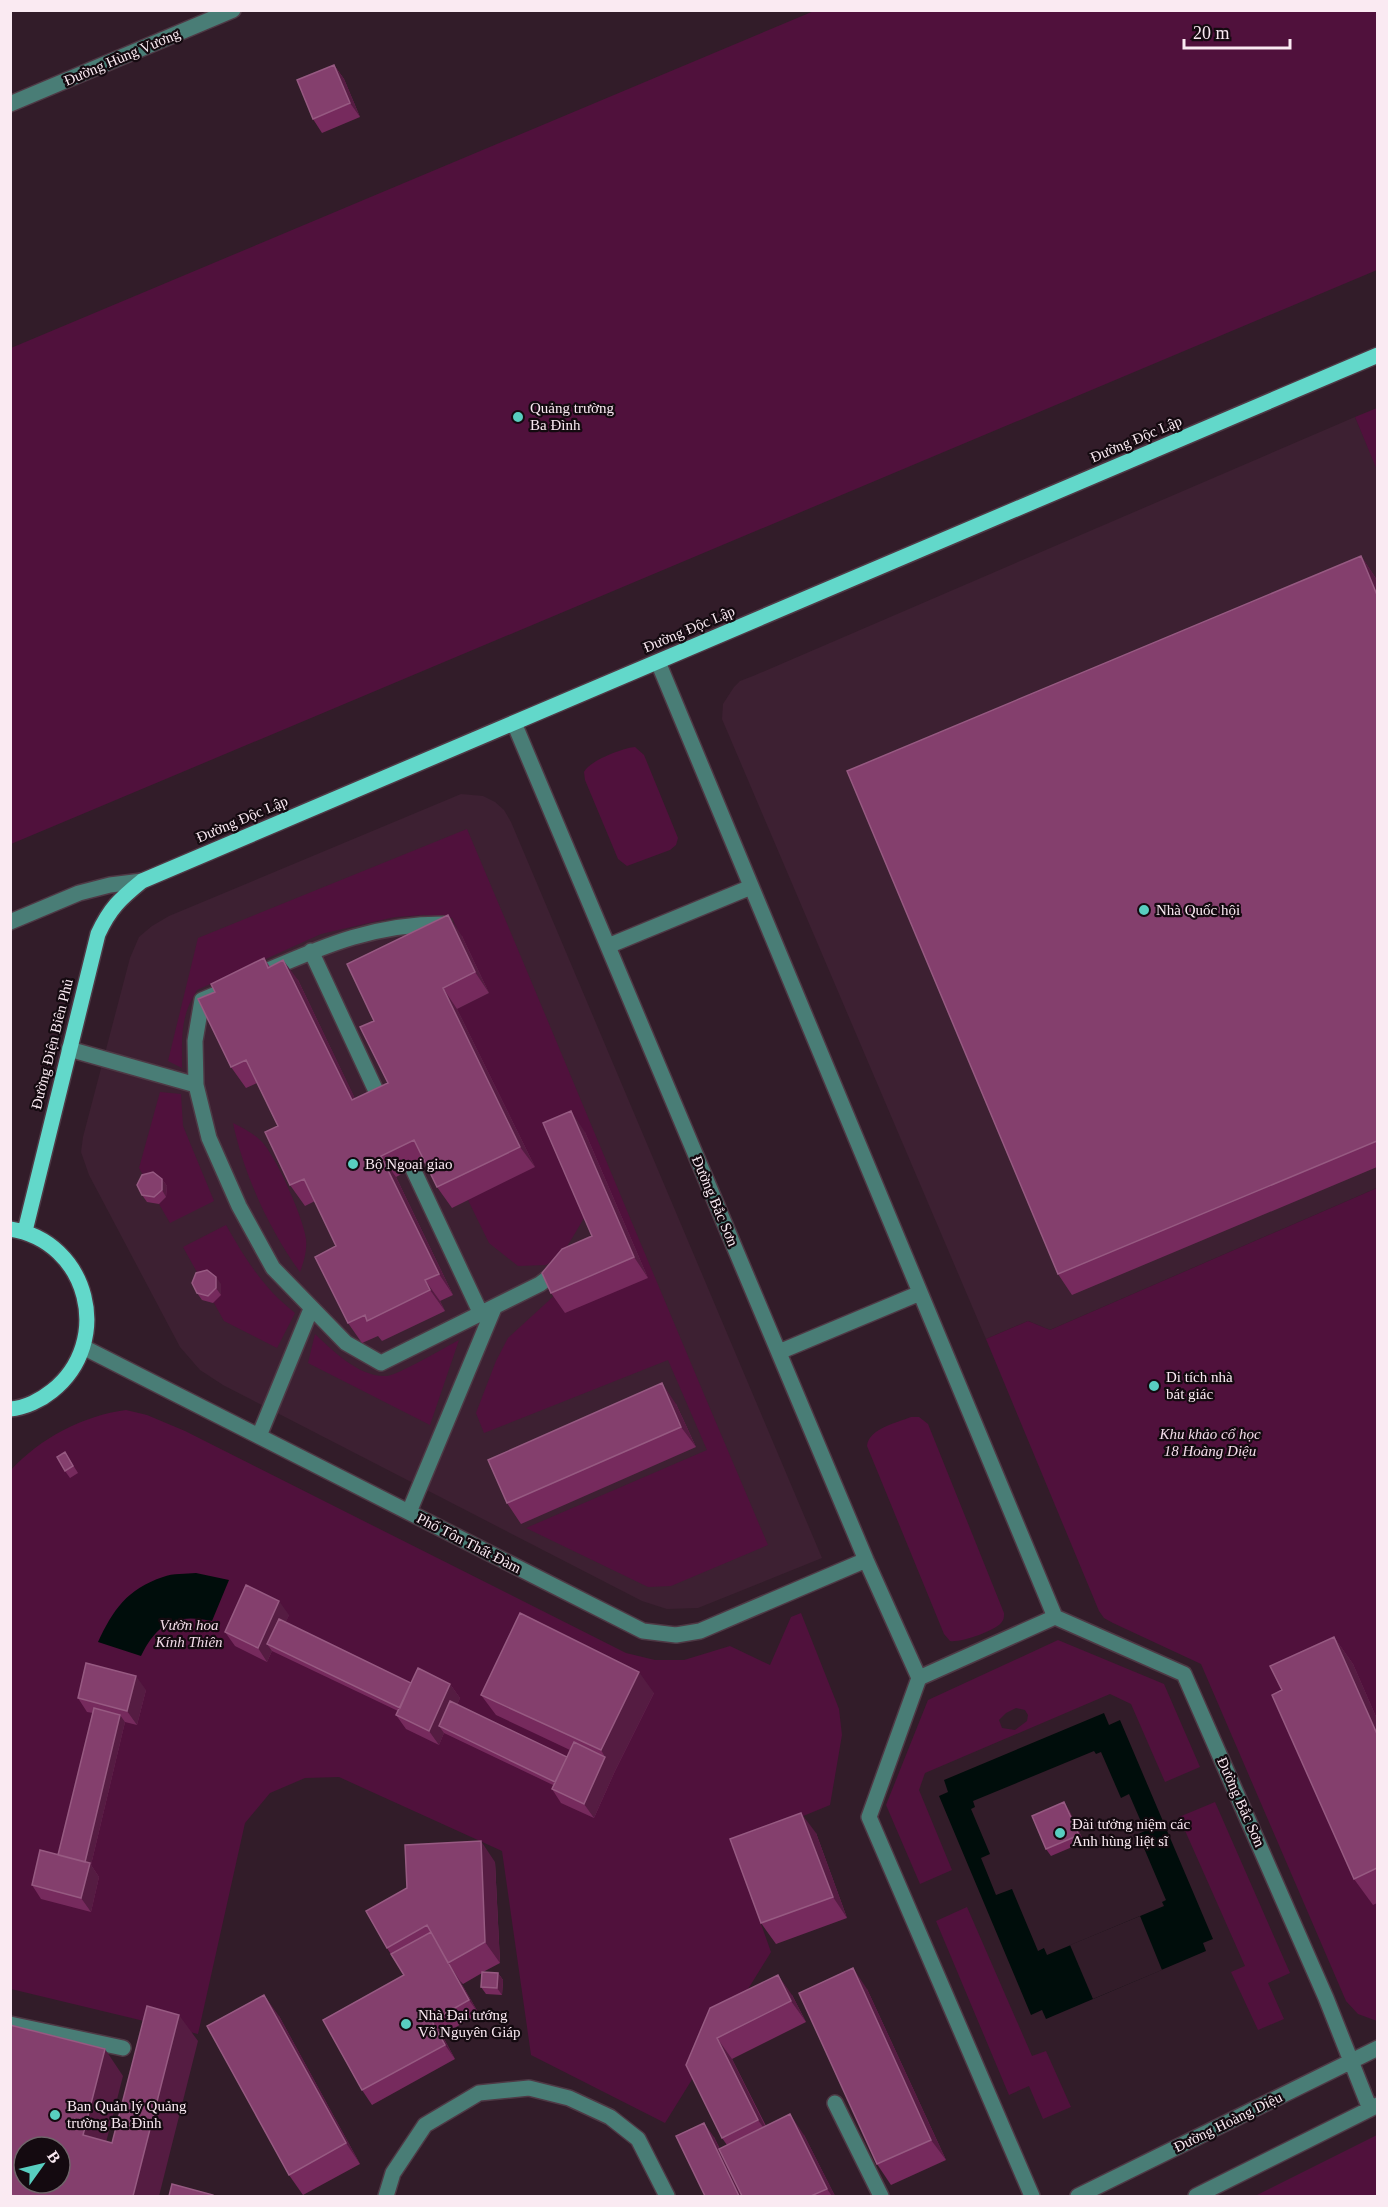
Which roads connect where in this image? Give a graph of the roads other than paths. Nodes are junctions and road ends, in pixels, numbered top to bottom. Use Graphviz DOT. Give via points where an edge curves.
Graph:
graph roads {
  1 [pos="233,10"];
  2 [pos="10,104"];
  3 [pos="1377,356"];
  4 [pos="658,662"];
  5 [pos="514,723"];
  6 [pos="142,881"];
  7 [pos="751,887"];
  8 [pos="10,922"];
  9 [pos="444,924"];
  10 [pos="608,946"];
  11 [pos="311,951"];
  12 [pos="257,976"];
  13 [pos="224,990"];
  14 [pos="69,1049"];
  15 [pos="196,1085"];
  16 [pos="385,1111"];
  17 [pos="413,1168"];
  18 [pos="18,1230"];
  19 [pos="572,1257"];
  20 [pos="920,1293"];
  21 [pos="311,1309"];
  22 [pos="488,1311"];
  23 [pos="83,1347"];
  24 [pos="778,1352"];
  25 [pos="10,1409"];
  26 [pos="259,1436"];
  27 [pos="409,1512"];
  28 [pos="866,1560"];
  29 [pos="1055,1617"];
  30 [pos="919,1678"];
  31 [pos="10,2024"];
  32 [pos="123,2048"];
  33 [pos="1377,2048"];
  34 [pos="1352,2061"];
  35 [pos="835,2103"];
  36 [pos="1373,2107"];
  37 [pos="386,2196"];
  38 [pos="667,2196"];
  39 [pos="881,2196"];
  40 [pos="1032,2196"];
  41 [pos="1078,2196"];
  42 [pos="1196,2196"];
  1 -- 2 [label="street, Đường Hùng Vương"];
  3 -- 4 [label="main road, Đường Độc Lập"];
  4 -- 5 [label="main road, Đường Độc Lập"];
  4 -- 7 [label="street"];
  5 -- 6 [label="main road, Đường Độc Lập"];
  5 -- 10 [label="street, Đường Bắc Sơn"];
  6 -- 8 [label="street, Đường Độc Lập" via="79,893"];
  6 -- 14 [label="main road, Đường Điện Biên Phủ" via="109,912 98,934"];
  7 -- 10 [label="street"];
  7 -- 20 [label="street"];
  9 -- 11 [label="street" via="377,930"];
  10 -- 24 [label="street, Đường Bắc Sơn"];
  11 -- 12 [label="street"];
  11 -- 16 [label="street"];
  13 -- 15 [label="street" via="202,1000 195,1041"];
  14 -- 15 [label="street"];
  14 -- 18 [label="main road, Đường Điện Biên Phủ"];
  15 -- 21 [label="street" via="209,1138 253,1234 273,1268"];
  17 -- 22 [label="street"];
  18 -- 23 [label="main road" via="50,1244 70,1265 83,1290 88,1319"];
  19 -- 22 [label="street" via="540,1284"];
  20 -- 24 [label="street"];
  20 -- 29 [label="street"];
  21 -- 22 [label="street" via="346,1343 381,1363"];
  21 -- 26 [label="street"];
  22 -- 27 [label="street"];
  23 -- 25 [label="main road" via="61,1384 44,1398"];
  23 -- 26 [label="street, Phố Tôn Thất Đàm"];
  24 -- 28 [label="street, Đường Bắc Sơn"];
  26 -- 27 [label="street, Phố Tôn Thất Đàm"];
  27 -- 28 [label="street, Phố Tôn Thất Đàm" via="644,1631 676,1635 700,1631"];
  28 -- 30 [label="street, Đường Bắc Sơn"];
  29 -- 30 [label="street"];
  29 -- 34 [label="street, Đường Bắc Sơn" via="1184,1674"];
  30 -- 40 [label="street" via="869,1817"];
  31 -- 32 [label="street"];
  33 -- 34 [label="street, Đường Hoàng Diệu"];
  34 -- 36 [label="street, Đường Bắc Sơn"];
  34 -- 41 [label="street, Đường Hoàng Diệu"];
  35 -- 39 [label="street"];
  36 -- 42 [label="street"];
  37 -- 38 [label="street" via="393,2173 425,2125 479,2093 529,2088 569,2098 610,2117 638,2139"];
}
